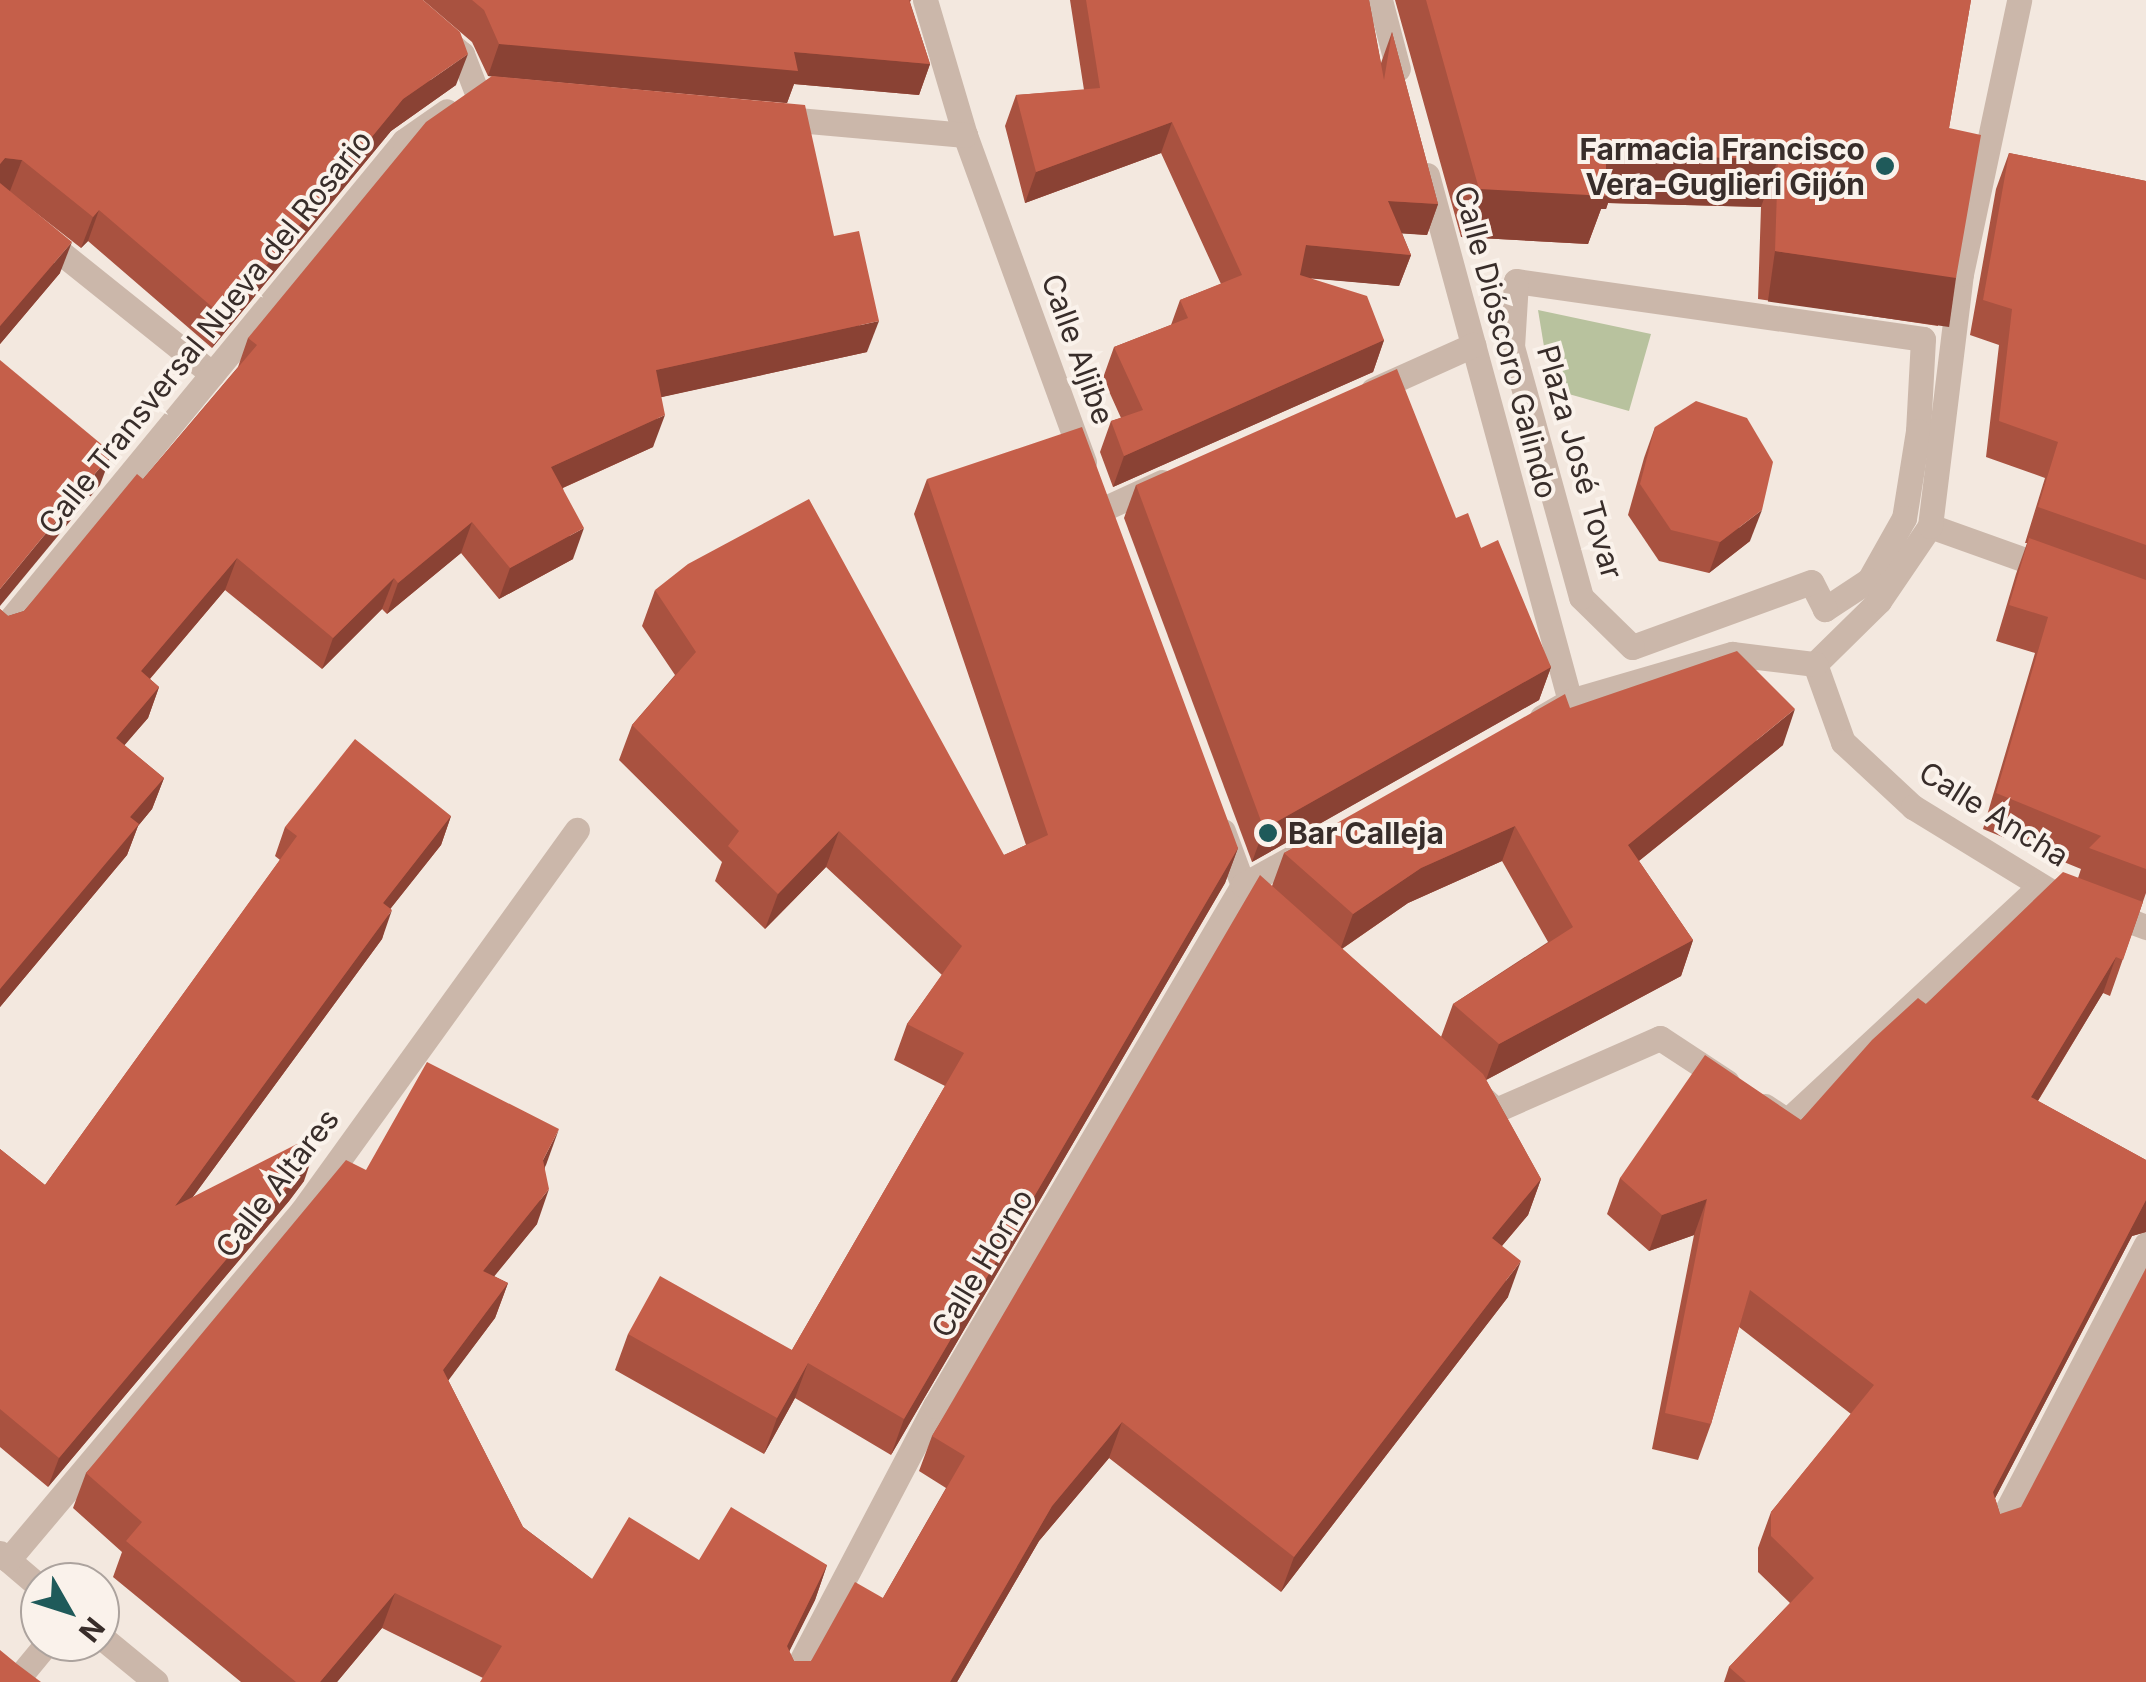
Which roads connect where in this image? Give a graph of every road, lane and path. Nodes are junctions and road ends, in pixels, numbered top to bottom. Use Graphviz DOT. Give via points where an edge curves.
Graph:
graph roads {
  1 [pos="398,0"];
  2 [pos="925,0"];
  3 [pos="1380,0"];
  4 [pos="2018,0"];
  5 [pos="1406,96"];
  6 [pos="750,115"];
  7 [pos="965,134"];
  8 [pos="1421,153"];
  9 [pos="0,204"];
  10 [pos="1922,339"];
  11 [pos="1473,345"];
  12 [pos="212,374"];
  13 [pos="1349,400"];
  14 [pos="1190,470"];
  15 [pos="1930,526"];
  16 [pos="2074,578"];
  17 [pos="0,632"];
  18 [pos="1815,664"];
  19 [pos="1570,701"];
  20 [pos="1519,730"];
  21 [pos="1216,814"];
  22 [pos="577,830"];
  23 [pos="1329,837"];
  24 [pos="1243,885"];
  25 [pos="2039,887"];
  26 [pos="2146,927"];
  27 [pos="1303,938"];
  28 [pos="1451,1070"];
  29 [pos="2146,1244"];
  30 [pos="1994,1535"];
  31 [pos="4,1557"];
  32 [pos="120,1652"];
  33 [pos="32,1662"];
  34 [pos="15,1682"];
  35 [pos="156,1682"];
  36 [pos="790,1682"];
  1 -- 12 [label="street, Calle Transversal Nueva del Rosario" via="462,54 486,92 404,141"];
  2 -- 7 [label="street, Calle Aljibe"];
  3 -- 5 [label="street"];
  4 -- 15 [label="street" via="1961,274"];
  6 -- 7 [label="street"];
  7 -- 14 [label="street, Calle Aljibe" via="1105,518"];
  8 -- 11 [label="street, Calle Dióscoro Galindo"];
  9 -- 12 [label="street"];
  10 -- 10 [label="street, Plaza José Tovar" via="1516,281 1512,347 1581,597 1632,646 1811,582 1825,609 1869,580 1904,518 1918,431"];
  11 -- 13 [label="street"];
  11 -- 19 [label="street, Calle Dióscoro Galindo"];
  12 -- 17 [label="street, Calle Transversal Nueva del Rosario"];
  15 -- 16 [label="street"];
  15 -- 18 [label="street" via="1880,602"];
  18 -- 19 [label="street" via="1732,654"];
  18 -- 25 [label="street, Calle Ancha" via="1842,742 1913,807"];
  19 -- 20 [label="street"];
  21 -- 24 [label="street"];
  22 -- 31 [label="street, Calle Altares" via="302,1210"];
  23 -- 24 [label="street"];
  24 -- 27 [label="street"];
  24 -- 36 [label="street, Calle Horno" via="935,1406"];
  25 -- 26 [label="street, Calle Ancha"];
  25 -- 28 [label="street" via="1787,1120 1660,1038 1496,1110"];
  29 -- 30 [label="street"];
  32 -- 35 [label="street"];
  33 -- 34 [label="street"];
}
